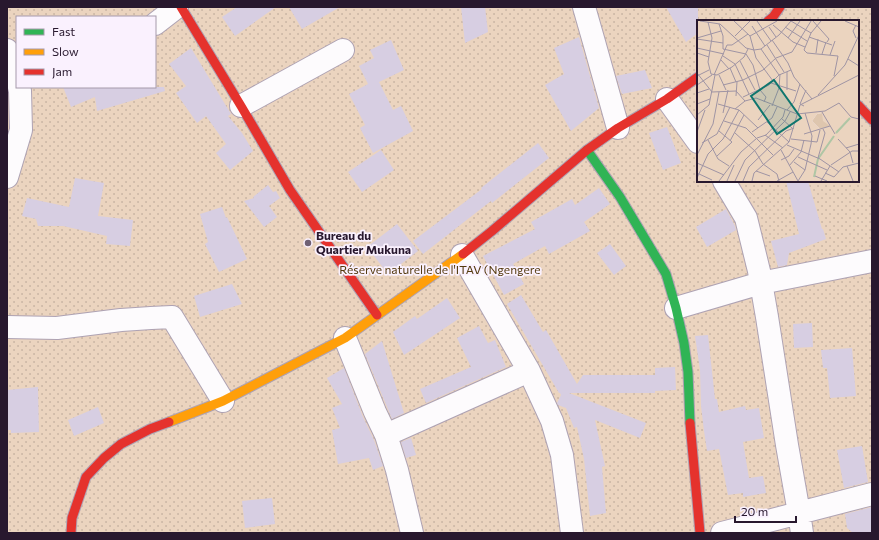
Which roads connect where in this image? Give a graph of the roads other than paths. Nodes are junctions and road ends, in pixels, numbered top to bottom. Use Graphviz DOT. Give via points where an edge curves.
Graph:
graph roads {
  1 [pos="177,7"];
  2 [pos="181,7"];
  3 [pos="584,7"];
  4 [pos="767,7"];
  5 [pos="780,7"];
  6 [pos="773,20"];
  7 [pos="156,23"];
  8 [pos="7,50"];
  9 [pos="343,50"];
  10 [pos="16,71"];
  11 [pos="697,79"];
  12 [pos="23,88"];
  13 [pos="667,99"];
  14 [pos="241,106"];
  15 [pos="859,106"];
  16 [pos="872,120"];
  17 [pos="618,128"];
  18 [pos="697,141"];
  19 [pos="587,150"];
  20 [pos="7,177"];
  21 [pos="725,182"];
  22 [pos="462,255"];
  23 [pos="872,261"];
  24 [pos="761,283"];
  25 [pos="676,308"];
  26 [pos="377,315"];
  27 [pos="7,327"];
  28 [pos="345,338"];
  29 [pos="529,371"];
  30 [pos="223,401"];
  31 [pos="386,435"];
  32 [pos="872,494"];
  33 [pos="800,523"];
  34 [pos="71,533"];
  35 [pos="412,533"];
  36 [pos="572,533"];
  37 [pos="700,533"];
  38 [pos="722,533"];
  1 -- 7 [label="street"];
  2 -- 14 [label="street"];
  3 -- 17 [label="street"];
  4 -- 6 [label="street"];
  5 -- 6 [label="street"];
  8 -- 10 [label="street"];
  9 -- 14 [label="street"];
  11 -- 13 [label="street"];
  12 -- 20 [label="street" via="22,130"];
  13 -- 17 [label="street"];
  13 -- 18 [label="street"];
  14 -- 26 [label="street" via="290,190"];
  15 -- 16 [label="street"];
  17 -- 19 [label="street"];
  19 -- 22 [label="street"];
  19 -- 25 [label="street" via="620,197 666,274"];
  21 -- 24 [label="street" via="746,218"];
  22 -- 26 [label="street"];
  22 -- 29 [label="street"];
  23 -- 24 [label="street"];
  24 -- 25 [label="street"];
  24 -- 33 [label="street"];
  25 -- 37 [label="street" via="688,372"];
  26 -- 28 [label="street"];
  27 -- 30 [label="street" via="56,328 172,317"];
  28 -- 30 [label="street"];
  28 -- 31 [label="street"];
  29 -- 31 [label="street"];
  29 -- 36 [label="street" via="552,421 562,455"];
  30 -- 34 [label="street" via="150,429 120,444 86,477 72,518"];
  31 -- 35 [label="street"];
  32 -- 33 [label="street"];
  33 -- 38 [label="street"];
}
